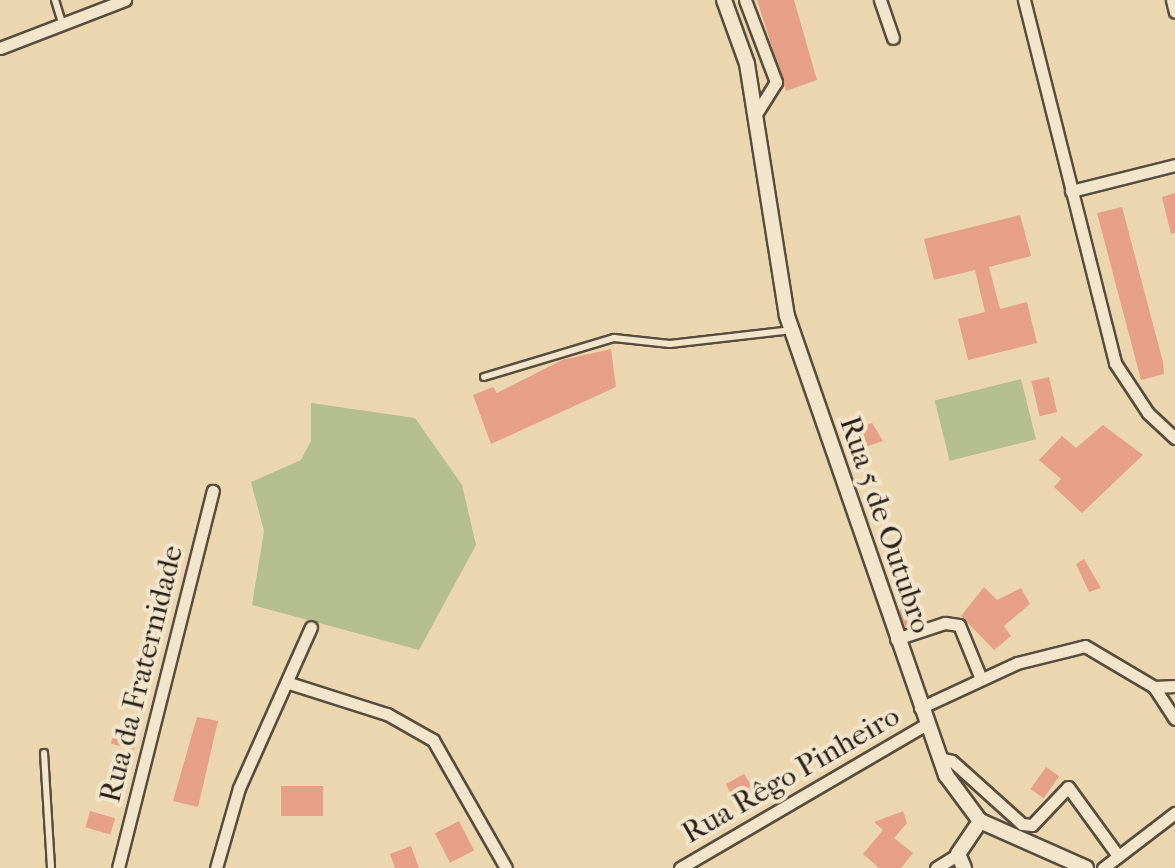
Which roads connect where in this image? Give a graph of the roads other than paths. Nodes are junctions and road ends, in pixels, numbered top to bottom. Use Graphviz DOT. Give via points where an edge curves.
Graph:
graph roads {
  1 [pos="55,0"];
  2 [pos="125,0"];
  3 [pos="724,0"];
  4 [pos="745,0"];
  5 [pos="880,0"];
  6 [pos="1024,0"];
  7 [pos="1172,0"];
  8 [pos="1175,12"];
  9 [pos="63,27"];
  10 [pos="893,38"];
  11 [pos="0,48"];
  12 [pos="755,116"];
  13 [pos="1175,165"];
  14 [pos="1071,191"];
  15 [pos="792,330"];
  16 [pos="484,377"];
  17 [pos="1175,438"];
  18 [pos="213,491"];
  19 [pos="311,627"];
  20 [pos="896,639"];
  21 [pos="981,679"];
  22 [pos="289,683"];
  23 [pos="1175,686"];
  24 [pos="1154,687"];
  25 [pos="920,708"];
  26 [pos="1175,719"];
  27 [pos="926,724"];
  28 [pos="44,753"];
  29 [pos="940,758"];
  30 [pos="1175,813"];
  31 [pos="980,821"];
  32 [pos="1116,853"];
  33 [pos="961,861"];
  34 [pos="51,868"];
  35 [pos="118,868"];
  36 [pos="216,868"];
  37 [pos="506,868"];
  38 [pos="680,868"];
  39 [pos="936,868"];
  40 [pos="1086,868"];
  41 [pos="1103,868"];
  1 -- 9 [label="lane"];
  2 -- 9 [label="street"];
  3 -- 12 [label="street, Rua 5 de Outubro" via="747,64"];
  4 -- 12 [label="street" via="776,82"];
  5 -- 10 [label="street"];
  6 -- 14 [label="street"];
  7 -- 8 [label="street"];
  9 -- 11 [label="street"];
  12 -- 15 [label="street, Rua 5 de Outubro"];
  13 -- 14 [label="street"];
  14 -- 17 [label="street" via="1115,363 1148,413"];
  15 -- 16 [label="lane" via="670,344 614,338"];
  15 -- 20 [label="street, Rua 5 de Outubro"];
  18 -- 35 [label="street, Rua da Fraternidade"];
  19 -- 22 [label="street"];
  20 -- 21 [label="street" via="945,623 959,625"];
  20 -- 25 [label="street, Rua 5 de Outubro"];
  21 -- 24 [label="street" via="1085,646"];
  21 -- 25 [label="street"];
  22 -- 36 [label="street" via="239,788"];
  22 -- 37 [label="street" via="387,714 433,740"];
  23 -- 24 [label="street"];
  24 -- 26 [label="street"];
  25 -- 27 [label="street, Rua 5 de Outubro"];
  27 -- 29 [label="street, Rua 5 de Outubro"];
  27 -- 38 [label="street, Rua Rêgo Pinheiro"];
  28 -- 34 [label="lane"];
  29 -- 31 [label="street, Rua 5 de Outubro"];
  29 -- 32 [label="street" via="952,761 1022,824 1032,825 1068,787"];
  30 -- 32 [label="street"];
  31 -- 33 [label="street"];
  31 -- 40 [label="street"];
  32 -- 41 [label="street"];
  33 -- 39 [label="street"];
}
